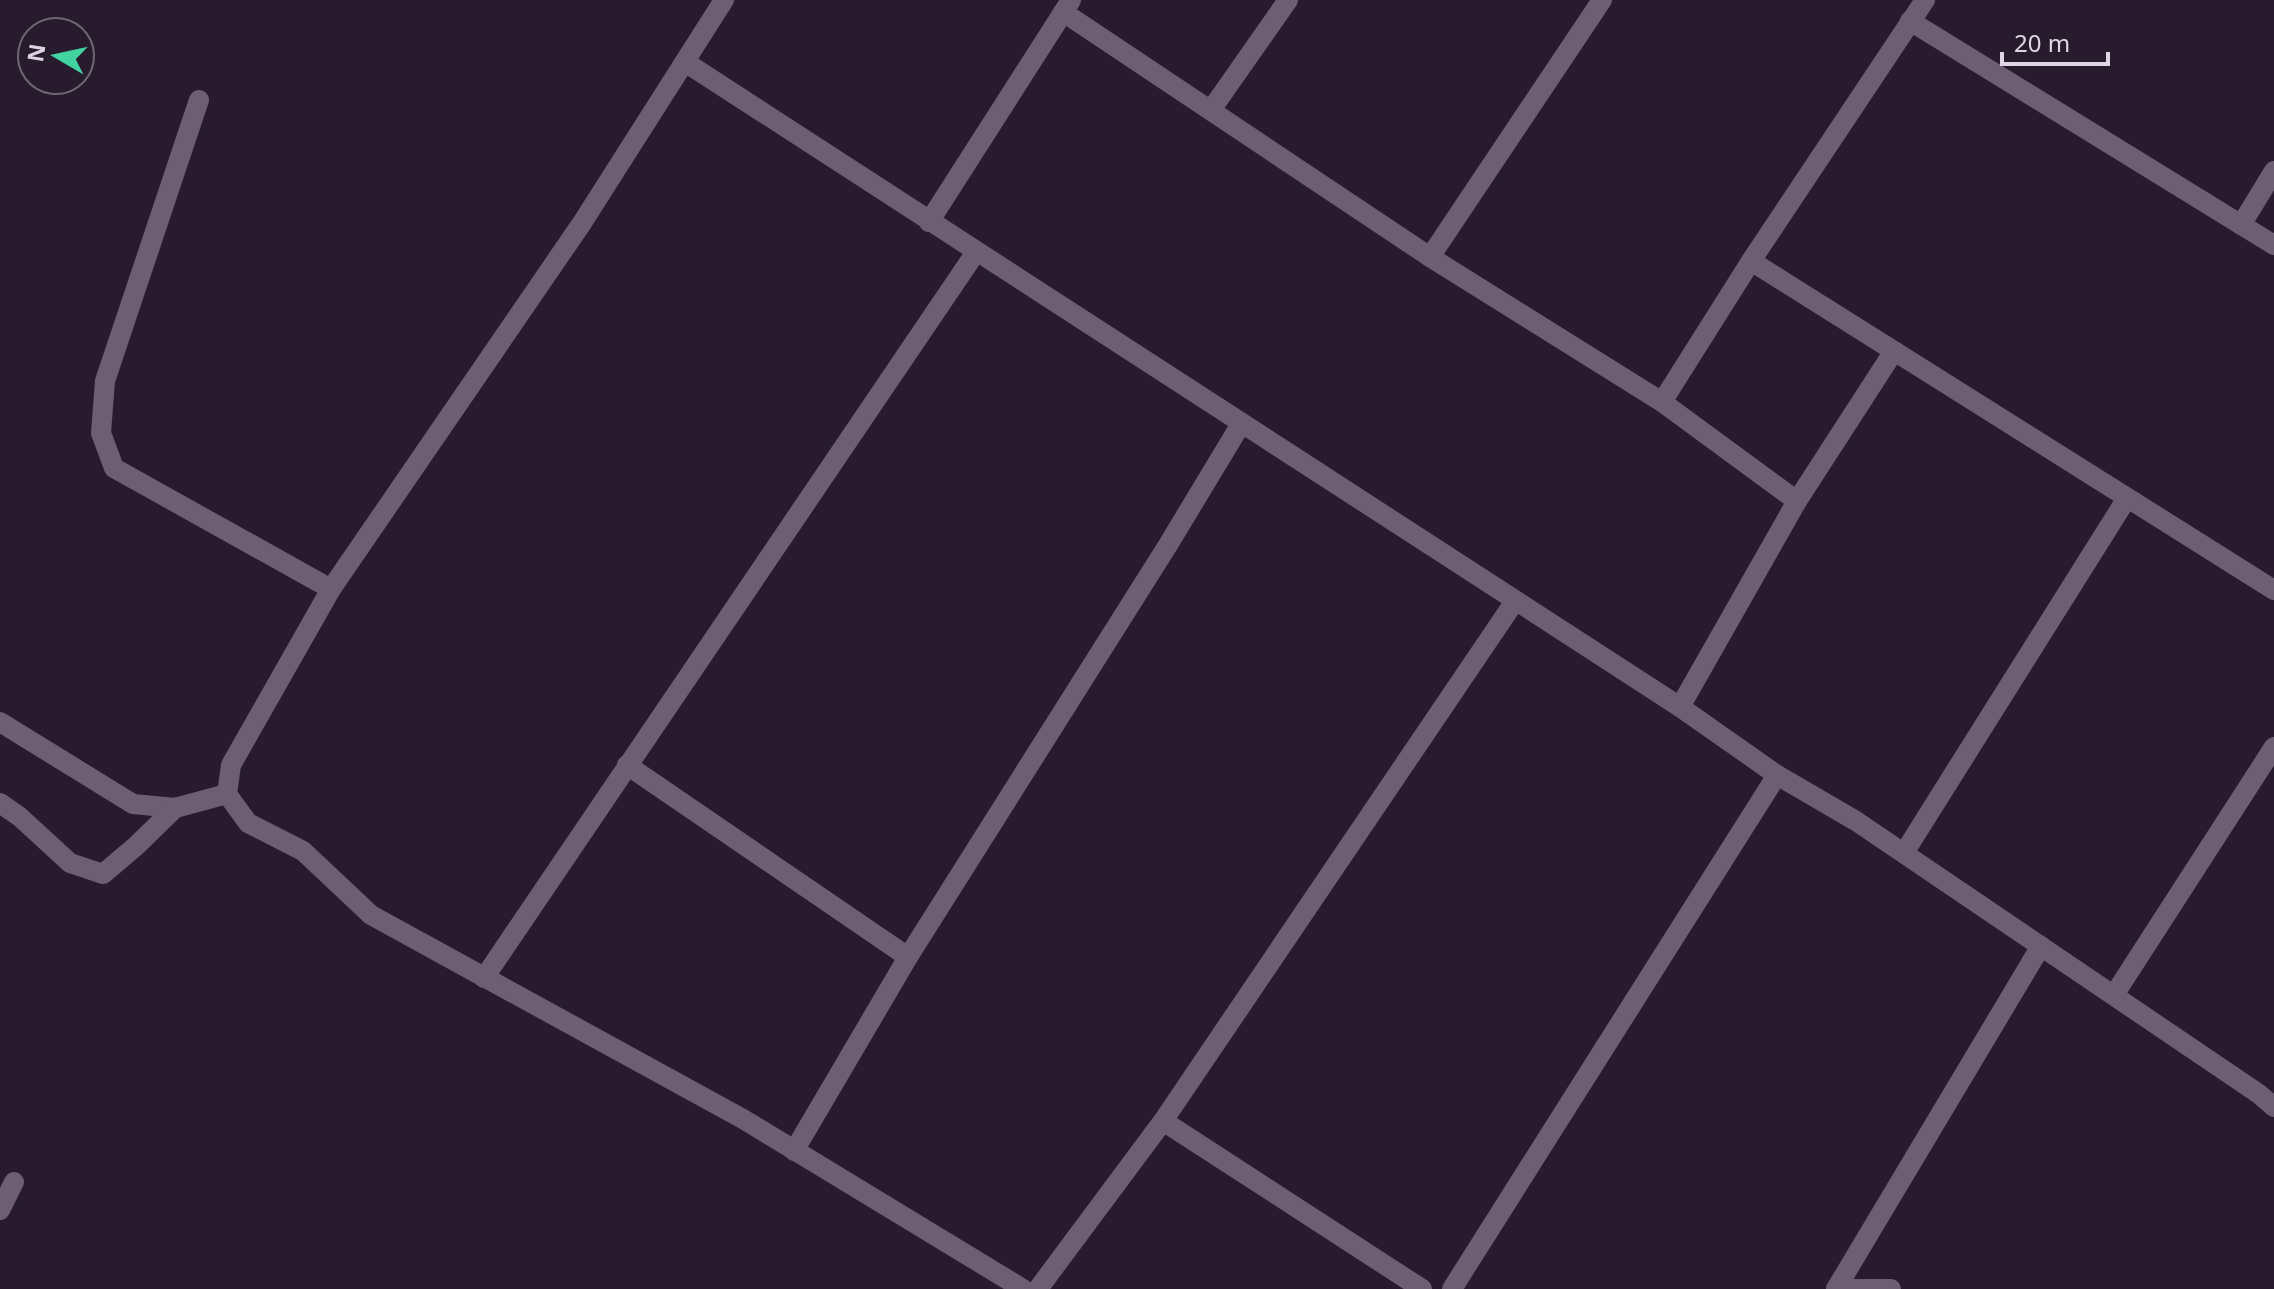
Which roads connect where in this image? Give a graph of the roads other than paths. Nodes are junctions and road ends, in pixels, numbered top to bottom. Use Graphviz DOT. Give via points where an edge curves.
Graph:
graph roads {
  1 [pos="724,0"];
  2 [pos="1288,0"];
  3 [pos="1602,0"];
  4 [pos="1925,0"];
  5 [pos="1067,6"];
  6 [pos="1910,21"];
  7 [pos="685,62"];
  8 [pos="199,100"];
  9 [pos="1211,110"];
  10 [pos="2274,171"];
  11 [pos="929,222"];
  12 [pos="2241,225"];
  13 [pos="2274,245"];
  14 [pos="976,252"];
  15 [pos="1430,257"];
  16 [pos="1751,261"];
  17 [pos="1894,351"];
  18 [pos="1662,402"];
  19 [pos="1241,424"];
  20 [pos="2127,498"];
  21 [pos="1797,501"];
  22 [pos="331,589"];
  23 [pos="2274,590"];
  24 [pos="1515,601"];
  25 [pos="1680,707"];
  26 [pos="0,722"];
  27 [pos="2274,747"];
  28 [pos="627,765"];
  29 [pos="1777,775"];
  30 [pos="2266,776"];
  31 [pos="227,794"];
  32 [pos="0,803"];
  33 [pos="175,808"];
  34 [pos="1904,853"];
  35 [pos="2041,946"];
  36 [pos="908,957"];
  37 [pos="484,978"];
  38 [pos="2114,995"];
  39 [pos="2274,1107"];
  40 [pos="1163,1121"];
  41 [pos="794,1151"];
  42 [pos="14,1182"];
  43 [pos="0,1210"];
  44 [pos="1023,1289"];
  45 [pos="1038,1289"];
  46 [pos="1422,1289"];
  47 [pos="1452,1289"];
  48 [pos="1836,1289"];
  49 [pos="1891,1289"];
  1 -- 7 [label="street"];
  2 -- 9 [label="street"];
  3 -- 15 [label="street"];
  4 -- 6 [label="street"];
  5 -- 9 [label="street"];
  5 -- 11 [label="street"];
  6 -- 12 [label="street"];
  6 -- 16 [label="street"];
  7 -- 11 [label="street"];
  7 -- 22 [label="street" via="574,236"];
  8 -- 22 [label="street" via="105,381 101,433 114,468"];
  9 -- 15 [label="street"];
  10 -- 12 [label="street"];
  11 -- 14 [label="street"];
  12 -- 13 [label="street"];
  14 -- 19 [label="street"];
  14 -- 28 [label="street"];
  15 -- 18 [label="street"];
  16 -- 17 [label="street"];
  16 -- 18 [label="street"];
  17 -- 20 [label="street"];
  17 -- 21 [label="street"];
  18 -- 21 [label="street"];
  19 -- 24 [label="street"];
  19 -- 36 [label="street"];
  20 -- 23 [label="street"];
  20 -- 34 [label="street"];
  21 -- 25 [label="street"];
  22 -- 31 [label="street" via="231,765"];
  24 -- 25 [label="street"];
  24 -- 40 [label="street"];
  25 -- 29 [label="street"];
  26 -- 33 [label="street" via="133,804"];
  27 -- 30 [label="street"];
  28 -- 36 [label="street"];
  28 -- 37 [label="street"];
  29 -- 34 [label="street"];
  29 -- 47 [label="street"];
  30 -- 38 [label="street"];
  31 -- 33 [label="street"];
  31 -- 37 [label="street" via="248,823 303,851 371,915"];
  32 -- 33 [label="street" via="70,863 103,874"];
  34 -- 35 [label="street"];
  35 -- 38 [label="street"];
  35 -- 48 [label="street"];
  36 -- 41 [label="street"];
  37 -- 41 [label="street"];
  38 -- 39 [label="street"];
  40 -- 45 [label="street"];
  40 -- 46 [label="street"];
  41 -- 44 [label="street"];
  42 -- 43 [label="street"];
  48 -- 49 [label="street"];
}
